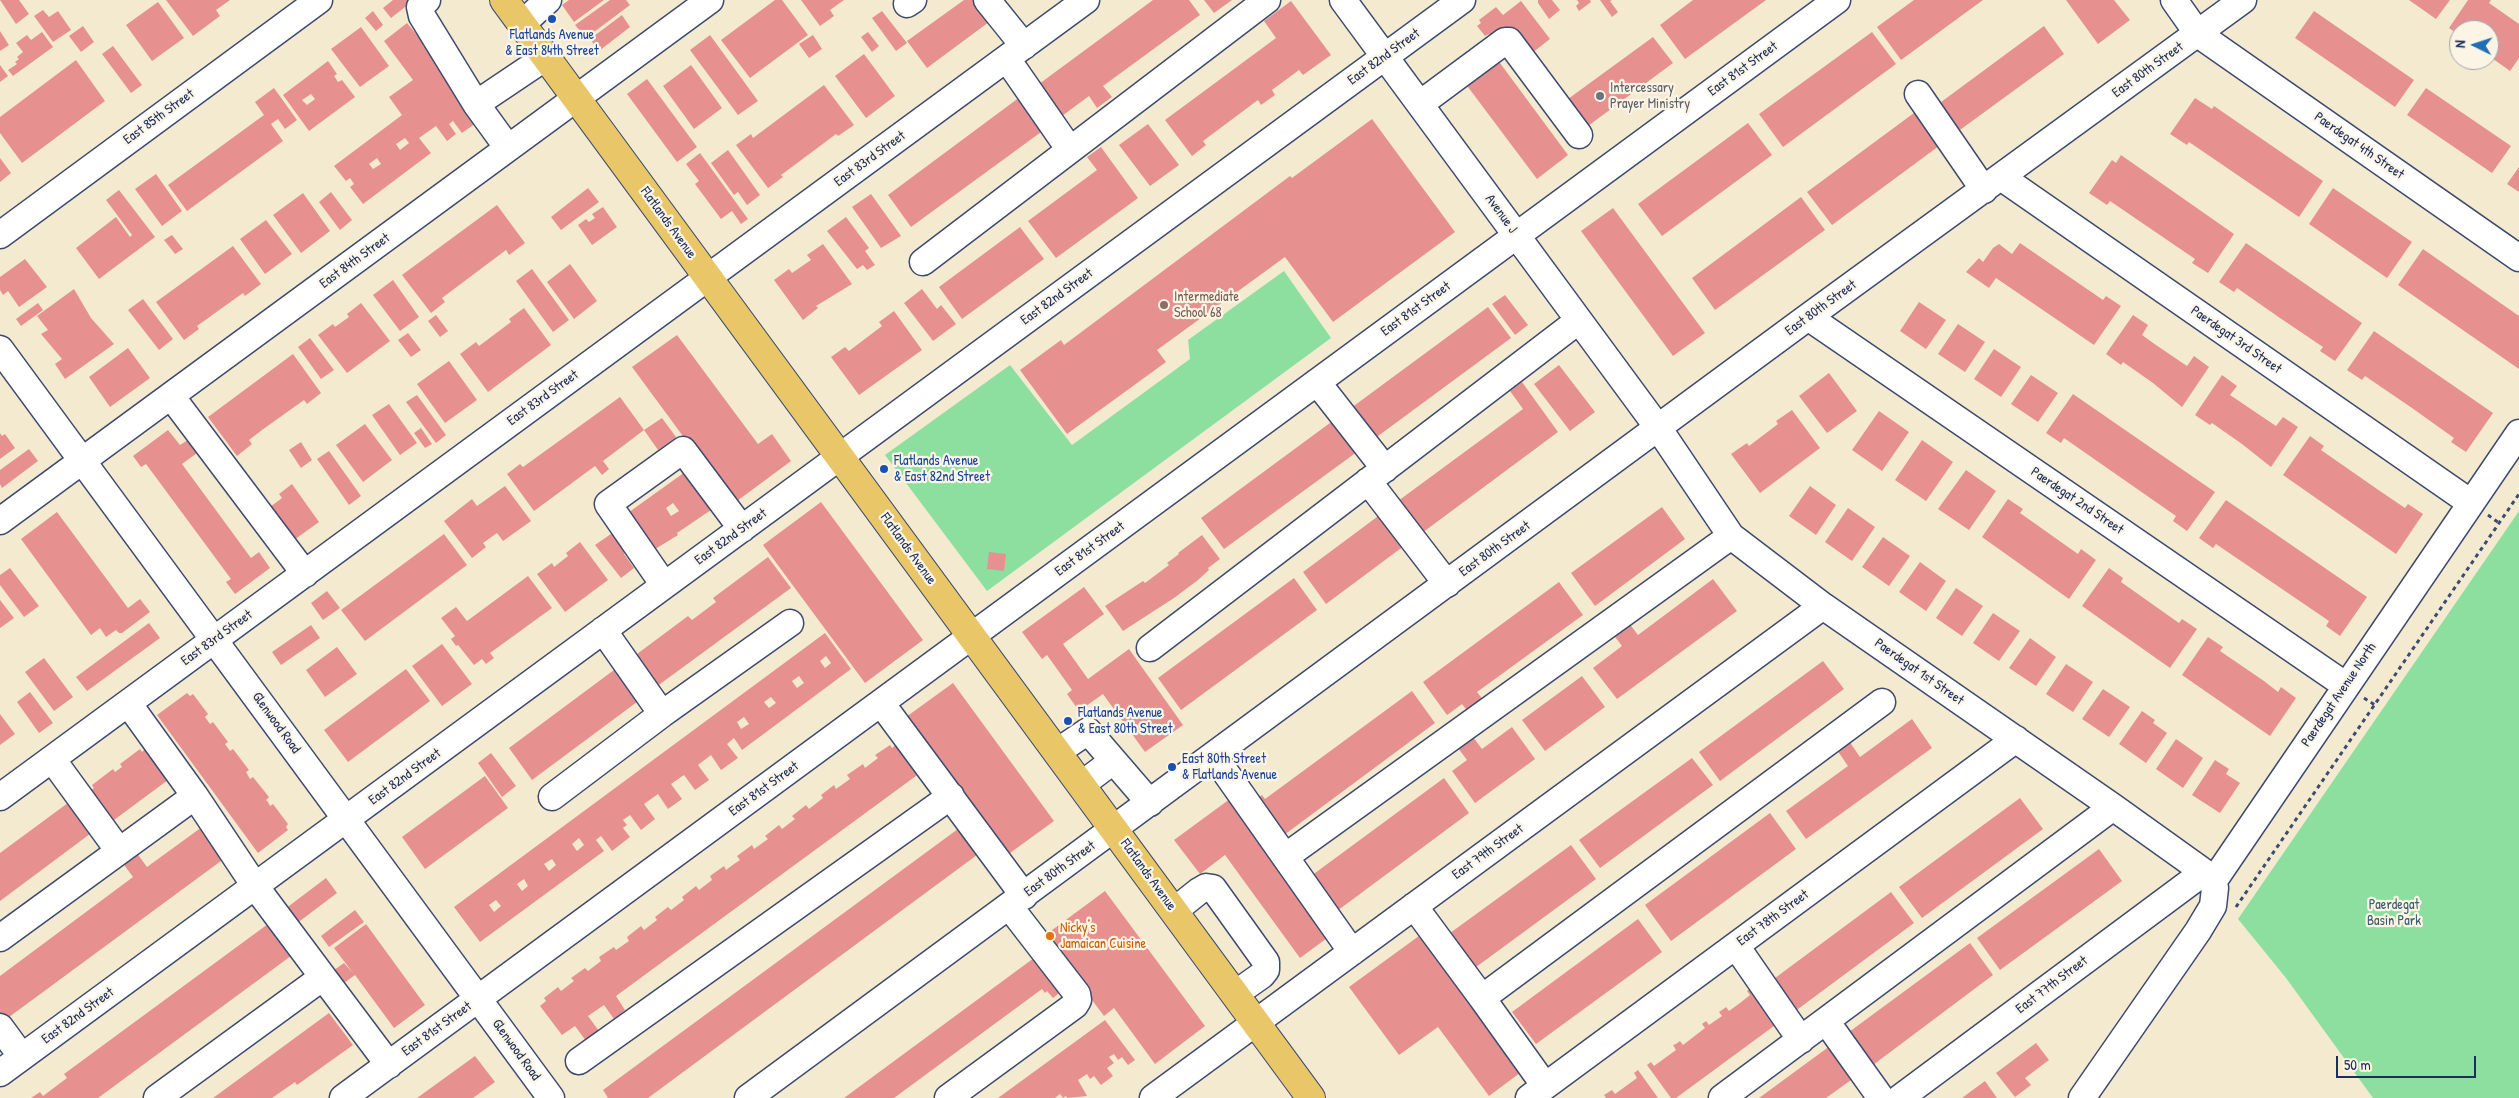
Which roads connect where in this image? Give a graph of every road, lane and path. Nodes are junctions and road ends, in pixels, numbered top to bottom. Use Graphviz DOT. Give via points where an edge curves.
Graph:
graph roads {
  1 [pos="319,0"];
  2 [pos="427,0"];
  3 [pos="504,0"];
  4 [pos="548,0"];
  5 [pos="710,0"];
  6 [pos="987,0"];
  7 [pos="1086,0"];
  8 [pos="1267,0"];
  9 [pos="1343,0"];
  10 [pos="1462,0"];
  11 [pos="1837,0"];
  12 [pos="2174,0"];
  13 [pos="2243,0"];
  14 [pos="522,24"];
  15 [pos="2198,34"];
  16 [pos="1016,52"];
  17 [pos="1385,56"];
  18 [pos="546,57"];
  19 [pos="1918,94"];
  20 [pos="576,98"];
  21 [pos="476,104"];
  22 [pos="1420,104"];
  23 [pos="1579,135"];
  24 [pos="508,148"];
  25 [pos="1070,150"];
  26 [pos="1992,183"];
  27 [pos="0,234"];
  28 [pos="1516,236"];
  29 [pos="2519,258"];
  30 [pos="923,262"];
  31 [pos="707,277"];
  32 [pos="1808,317"];
  33 [pos="1578,321"];
  34 [pos="0,349"];
  35 [pos="1318,382"];
  36 [pos="170,396"];
  37 [pos="1658,429"];
  38 [pos="2519,433"];
  39 [pos="841,456"];
  40 [pos="82,461"];
  41 [pos="1376,475"];
  42 [pos="2519,494"];
  43 [pos="2471,503"];
  44 [pos="0,521"];
  45 [pos="742,529"];
  46 [pos="1731,536"];
  47 [pos="305,574"];
  48 [pos="1447,584"];
  49 [pos="664,585"];
  50 [pos="1824,606"];
  51 [pos="790,623"];
  52 [pos="603,630"];
  53 [pos="972,636"];
  54 [pos="214,640"];
  55 [pos="1150,648"];
  56 [pos="2345,685"];
  57 [pos="1882,702"];
  58 [pos="128,703"];
  59 [pos="881,703"];
  60 [pos="662,714"];
  61 [pos="2016,739"];
  62 [pos="1057,752"];
  63 [pos="1214,756"];
  64 [pos="52,759"];
  65 [pos="1113,761"];
  66 [pos="1081,785"];
  67 [pos="3,788"];
  68 [pos="195,796"];
  69 [pos="951,796"];
  70 [pos="552,797"];
  71 [pos="1150,803"];
  72 [pos="2113,807"];
  73 [pos="346,820"];
  74 [pos="1114,829"];
  75 [pos="119,851"];
  76 [pos="1285,856"];
  77 [pos="2208,877"];
  78 [pos="255,886"];
  79 [pos="1016,901"];
  80 [pos="1414,906"];
  81 [pos="2234,910"];
  82 [pos="1174,911"];
  83 [pos="0,938"];
  84 [pos="1736,946"];
  85 [pos="1352,952"];
  86 [pos="322,977"];
  87 [pos="1235,994"];
  88 [pos="1482,998"];
  89 [pos="478,999"];
  90 [pos="1826,1021"];
  91 [pos="1256,1023"];
  92 [pos="0,1027"];
  93 [pos="1801,1040"];
  94 [pos="22,1057"];
  95 [pos="579,1061"];
  96 [pos="389,1064"];
  97 [pos="0,1073"];
  98 [pos="1537,1092"];
  99 [pos="1165,1094"];
  100 [pos="545,1096"];
  101 [pos="157,1098"];
  102 [pos="343,1098"];
  103 [pos="748,1098"];
  104 [pos="948,1098"];
  105 [pos="1311,1098"];
  106 [pos="1722,1098"];
  107 [pos="1881,1098"];
  108 [pos="1900,1098"];
  109 [pos="2082,1098"];
  1 -- 27 [label="street, East 85th Street"];
  2 -- 21 [label="street" via="422,3 420,11"];
  3 -- 14 [label="main road, Flatlands Avenue"];
  4 -- 14 [label="street"];
  5 -- 20 [label="street, East 84th Street"];
  6 -- 16 [label="street"];
  7 -- 16 [label="street, East 83rd Street"];
  8 -- 25 [label="street"];
  9 -- 17 [label="street, Avenue J"];
  10 -- 17 [label="street, East 82nd Street"];
  11 -- 28 [label="street, East 81st Street"];
  12 -- 15 [label="street, Paerdegat 4th Street"];
  13 -- 15 [label="street, East 80th Street"];
  14 -- 18 [label="main road, Flatlands Avenue"];
  15 -- 26 [label="street, East 80th Street"];
  15 -- 29 [label="street, Paerdegat 4th Street"];
  16 -- 25 [label="street"];
  16 -- 31 [label="street, East 83rd Street"];
  17 -- 22 [label="street, Avenue J"];
  17 -- 39 [label="street, East 82nd Street"];
  18 -- 20 [label="main road, Flatlands Avenue"];
  18 -- 21 [label="street"];
  19 -- 26 [label="street"];
  20 -- 24 [label="street, East 84th Street"];
  20 -- 31 [label="main road, Flatlands Avenue"];
  21 -- 24 [label="street"];
  22 -- 23 [label="street" via="1504,41 1509,41"];
  22 -- 28 [label="street, Avenue J"];
  24 -- 36 [label="street, East 84th Street"];
  25 -- 30 [label="street"];
  26 -- 32 [label="street, East 80th Street"];
  26 -- 43 [label="street, Paerdegat 3rd Street"];
  28 -- 33 [label="street, Avenue J"];
  28 -- 35 [label="street, East 81st Street"];
  31 -- 39 [label="main road, Flatlands Avenue"];
  31 -- 47 [label="street, East 83rd Street"];
  32 -- 37 [label="street, East 80th Street"];
  32 -- 56 [label="street, Paerdegat 2nd Street"];
  33 -- 37 [label="street, Avenue J"];
  33 -- 41 [label="street"];
  34 -- 40 [label="street, Glenwood Road"];
  35 -- 41 [label="street"];
  35 -- 53 [label="street, East 81st Street"];
  36 -- 40 [label="street, East 84th Street"];
  36 -- 47 [label="street"];
  37 -- 46 [label="street, Paerdegat 1st Street"];
  37 -- 48 [label="street, East 80th Street"];
  38 -- 43 [label="street, Paerdegat Avenue North"];
  39 -- 45 [label="street, East 82nd Street"];
  39 -- 53 [label="main road, Flatlands Avenue"];
  40 -- 44 [label="street, East 84th Street"];
  40 -- 54 [label="street, Glenwood Road"];
  41 -- 48 [label="street"];
  41 -- 55 [label="street"];
  42 -- 81 [label="path"];
  43 -- 56 [label="street, Paerdegat Avenue North"];
  45 -- 49 [label="street, East 82nd Street"];
  45 -- 49 [label="street" via="683,450 608,504"];
  46 -- 50 [label="street, Paerdegat 1st Street"];
  46 -- 76 [label="street"];
  47 -- 54 [label="street, East 83rd Street"];
  48 -- 63 [label="street, East 80th Street"];
  49 -- 52 [label="street, East 82nd Street"];
  50 -- 61 [label="street, Paerdegat 1st Street"];
  50 -- 80 [label="street, East 79th Street"];
  51 -- 60 [label="street"];
  52 -- 60 [label="street"];
  52 -- 73 [label="street, East 82nd Street"];
  53 -- 59 [label="street, East 81st Street"];
  53 -- 62 [label="main road, Flatlands Avenue"];
  54 -- 58 [label="street, East 83rd Street"];
  54 -- 73 [label="street, Glenwood Road"];
  56 -- 77 [label="street, Paerdegat Avenue North"];
  57 -- 88 [label="street"];
  58 -- 64 [label="street, East 83rd Street"];
  58 -- 68 [label="street"];
  59 -- 69 [label="street"];
  59 -- 89 [label="street, East 81st Street"];
  60 -- 70 [label="street"];
  61 -- 72 [label="street, Paerdegat 1st Street"];
  61 -- 84 [label="street, East 78th Street"];
  62 -- 65 [label="street" via="1088,731"];
  62 -- 66 [label="main road, Flatlands Avenue"];
  63 -- 71 [label="street, East 80th Street"];
  63 -- 76 [label="street"];
  64 -- 67 [label="street, East 83rd Street"];
  64 -- 75 [label="street"];
  65 -- 66 [label="street"];
  65 -- 71 [label="street"];
  66 -- 74 [label="main road, Flatlands Avenue"];
  68 -- 75 [label="street"];
  68 -- 78 [label="street"];
  69 -- 79 [label="street"];
  69 -- 95 [label="street"];
  71 -- 74 [label="street, East 80th Street"];
  72 -- 77 [label="street, Paerdegat 1st Street"];
  72 -- 90 [label="street"];
  73 -- 78 [label="street, East 82nd Street"];
  73 -- 89 [label="street, Glenwood Road"];
  74 -- 79 [label="street, East 80th Street"];
  74 -- 82 [label="main road, Flatlands Avenue"];
  75 -- 83 [label="street"];
  76 -- 85 [label="street"];
  77 -- 108 [label="street, East 77th Street"];
  77 -- 109 [label="street" via="2215,888 2213,906"];
  78 -- 86 [label="street"];
  78 -- 94 [label="street, East 82nd Street"];
  79 -- 103 [label="street, East 80th Street"];
  79 -- 104 [label="street" via="1078,1000"];
  80 -- 85 [label="street, East 79th Street"];
  80 -- 88 [label="street"];
  82 -- 87 [label="main road, Flatlands Avenue"];
  82 -- 87 [label="street" via="1199,891 1213,888 1266,962 1262,975"];
  84 -- 93 [label="street"];
  84 -- 98 [label="street, East 78th Street"];
  85 -- 91 [label="street, East 79th Street"];
  86 -- 96 [label="street"];
  86 -- 101 [label="street"];
  87 -- 91 [label="main road, Flatlands Avenue"];
  88 -- 98 [label="street"];
  89 -- 96 [label="street, East 81st Street"];
  89 -- 100 [label="street, Glenwood Road"];
  90 -- 93 [label="street"];
  90 -- 107 [label="street"];
  91 -- 99 [label="street, East 79th Street"];
  91 -- 105 [label="main road, Flatlands Avenue"];
  92 -- 94 [label="street"];
  93 -- 106 [label="street"];
  94 -- 97 [label="street, East 82nd Street"];
  96 -- 102 [label="street, East 81st Street"];
}
